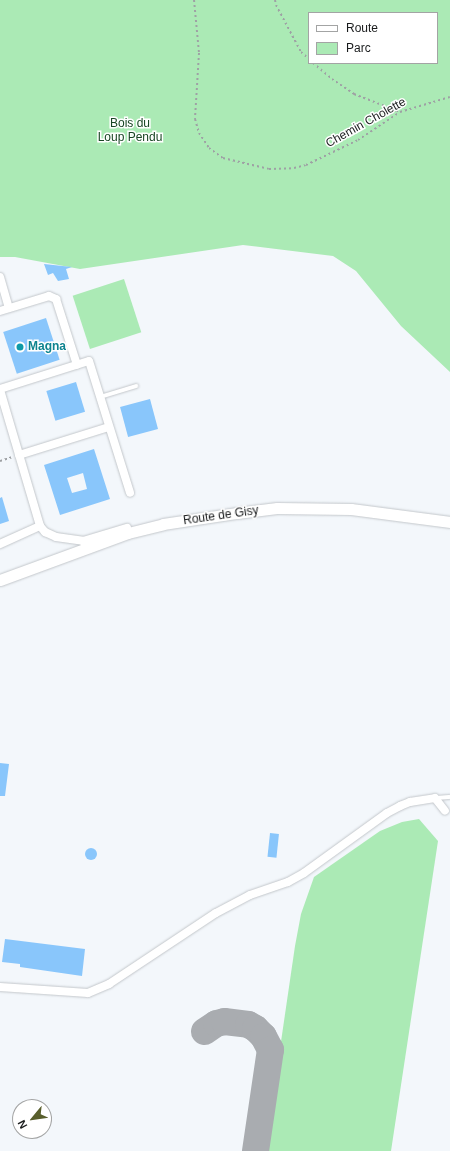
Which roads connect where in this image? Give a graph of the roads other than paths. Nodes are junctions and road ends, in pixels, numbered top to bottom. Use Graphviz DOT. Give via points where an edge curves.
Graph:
graph roads {
  1 [pos="0,277"];
  2 [pos="9,308"];
  3 [pos="0,311"];
  4 [pos="76,365"];
  5 [pos="136,386"];
  6 [pos="0,390"];
  7 [pos="100,397"];
  8 [pos="109,427"];
  9 [pos="19,455"];
  10 [pos="130,493"];
  11 [pos="450,522"];
  12 [pos="163,524"];
  13 [pos="40,526"];
  14 [pos="0,544"];
  15 [pos="0,580"];
  16 [pos="450,797"];
  17 [pos="435,798"];
  18 [pos="445,811"];
  19 [pos="0,987"];
  1 -- 2 [label="street"];
  2 -- 3 [label="street"];
  2 -- 4 [label="street" via="49,296 56,299"];
  4 -- 6 [label="street"];
  4 -- 7 [label="street" via="89,361"];
  5 -- 7 [label="lane"];
  6 -- 9 [label="street"];
  7 -- 8 [label="street"];
  8 -- 9 [label="street"];
  8 -- 10 [label="street"];
  9 -- 13 [label="street"];
  11 -- 12 [label="street, Route de Gisy" via="435,518 351,509 292,508"];
  12 -- 13 [label="street" via="131,527 83,541 56,537 45,532"];
  12 -- 15 [label="street, Route de Gisy" via="128,533"];
  13 -- 14 [label="street"];
  16 -- 17 [label="lane"];
  17 -- 18 [label="street"];
  17 -- 19 [label="street" via="410,802 387,813 304,873 288,882 250,895 216,913 109,984 88,992"];
}
